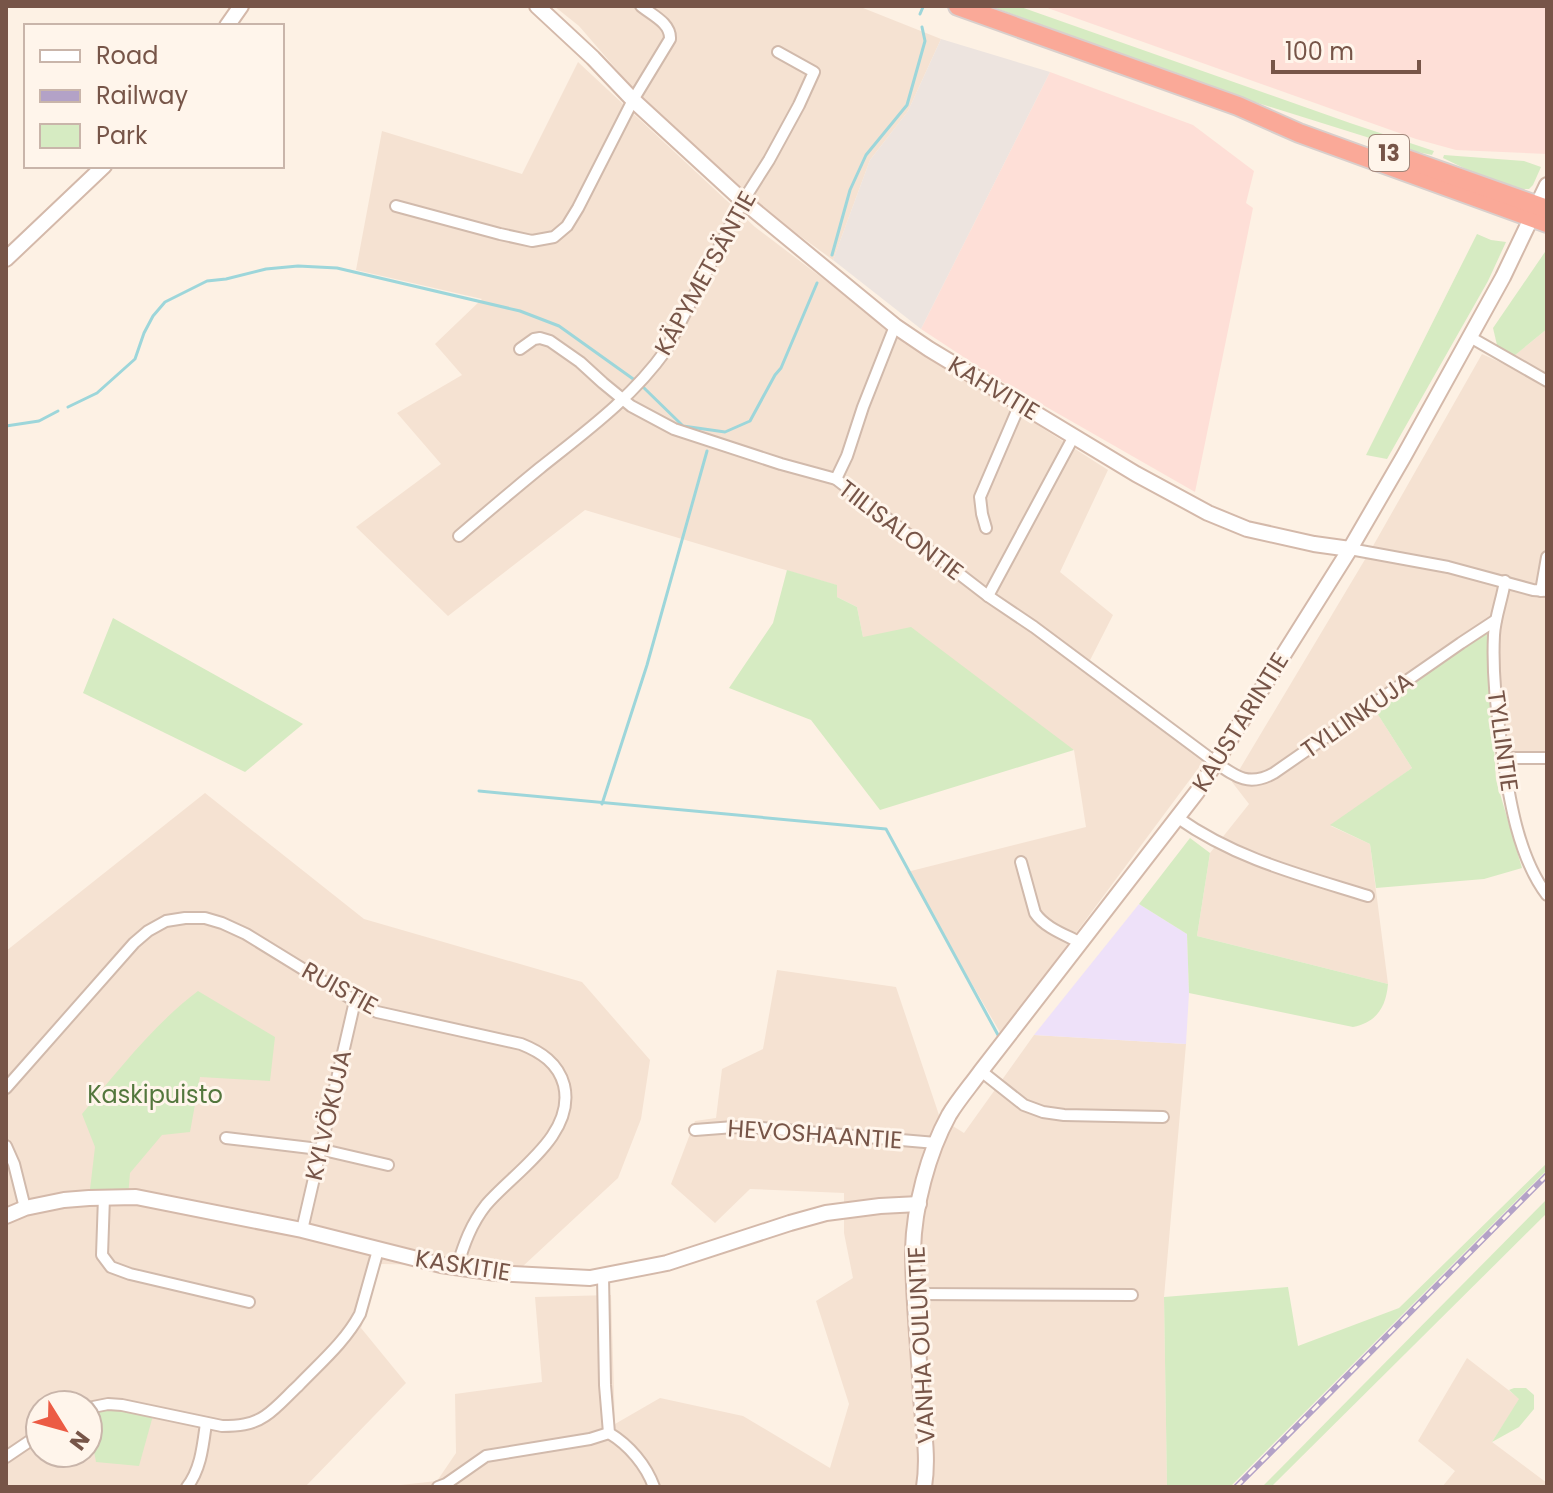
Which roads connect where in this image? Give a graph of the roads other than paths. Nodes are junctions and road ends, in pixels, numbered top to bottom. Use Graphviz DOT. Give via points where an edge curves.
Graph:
graph roads {
  1 [pos="241,6"];
  2 [pos="537,6"];
  3 [pos="641,6"];
  4 [pos="958,6"];
  5 [pos="228,24"];
  6 [pos="778,52"];
  7 [pos="633,100"];
  8 [pos="102,168"];
  9 [pos="1547,185"];
  10 [pos="743,201"];
  11 [pos="396,206"];
  12 [pos="1541,214"];
  13 [pos="6,259"];
  14 [pos="895,326"];
  15 [pos="1470,337"];
  16 [pos="520,349"];
  17 [pos="1547,381"];
  18 [pos="623,399"];
  19 [pos="1020,404"];
  20 [pos="1074,436"];
  21 [pos="836,479"];
  22 [pos="986,528"];
  23 [pos="459,536"];
  24 [pos="1350,549"];
  25 [pos="1547,557"];
  26 [pos="1505,581"];
  27 [pos="1544,591"];
  28 [pos="988,596"];
  29 [pos="1496,620"];
  30 [pos="1503,758"];
  31 [pos="1547,758"];
  32 [pos="1215,762"];
  33 [pos="1178,818"];
  34 [pos="1021,862"];
  35 [pos="1547,895"];
  36 [pos="1368,896"];
  37 [pos="1081,943"];
  38 [pos="355,1001"];
  39 [pos="981,1071"];
  40 [pos="6,1088"];
  41 [pos="1163,1117"];
  42 [pos="695,1130"];
  43 [pos="226,1138"];
  44 [pos="936,1143"];
  45 [pos="6,1146"];
  46 [pos="319,1149"];
  47 [pos="388,1165"];
  48 [pos="104,1197"];
  49 [pos="919,1204"];
  50 [pos="25,1208"];
  51 [pos="6,1216"];
  52 [pos="302,1230"];
  53 [pos="378,1250"];
  54 [pos="457,1267"];
  55 [pos="603,1276"];
  56 [pos="915,1294"];
  57 [pos="1132,1295"];
  58 [pos="249,1302"];
  59 [pos="104,1405"];
  60 [pos="206,1423"];
  61 [pos="609,1433"];
  62 [pos="24,1445"];
  63 [pos="6,1457"];
  64 [pos="187,1487"];
  65 [pos="438,1487"];
  66 [pos="654,1487"];
  67 [pos="924,1487"];
  1 -- 5 [label="street"];
  2 -- 7 [label="street, KAHVITIE"];
  3 -- 7 [label="street" via="671,35"];
  4 -- 12 [label="highway, 13" via="1238,106 1303,124"];
  6 -- 10 [label="street, KÄPYMETSÄNTIE" via="814,72"];
  7 -- 10 [label="street, KAHVITIE"];
  7 -- 11 [label="street" via="578,208 554,237 532,241"];
  8 -- 13 [label="street"];
  9 -- 12 [label="street, KAUSTARINTIE"];
  10 -- 14 [label="street, KAHVITIE"];
  10 -- 18 [label="street, KÄPYMETSÄNTIE" via="666,350"];
  12 -- 15 [label="street, KAUSTARINTIE"];
  14 -- 19 [label="street, KAHVITIE"];
  14 -- 21 [label="street"];
  15 -- 17 [label="street"];
  15 -- 24 [label="street, KAUSTARINTIE"];
  16 -- 18 [label="street, TIILISALONTIE" via="534,339 550,341"];
  18 -- 21 [label="street, TIILISALONTIE" via="688,434"];
  18 -- 23 [label="street, KÄPYMETSÄNTIE"];
  19 -- 20 [label="street, KAHVITIE"];
  19 -- 22 [label="street" via="980,497"];
  20 -- 24 [label="street, KAHVITIE" via="1196,507 1247,529"];
  20 -- 28 [label="street"];
  21 -- 28 [label="street, TIILISALONTIE"];
  24 -- 26 [label="street, KAHVITIE"];
  24 -- 32 [label="street, KAUSTARINTIE"];
  25 -- 27 [label="street"];
  26 -- 27 [label="street, KAHVITIE"];
  26 -- 29 [label="street, TYLLINTIE"];
  28 -- 32 [label="street, TIILISALONTIE"];
  29 -- 30 [label="street, TYLLINTIE" via="1493,666"];
  29 -- 32 [label="street, TYLLINKUJA" via="1263,779 1247,780"];
  30 -- 31 [label="street"];
  30 -- 35 [label="street, TYLLINTIE" via="1527,861"];
  32 -- 33 [label="street, KAUSTARINTIE"];
  33 -- 36 [label="street" via="1254,860"];
  33 -- 37 [label="street, KAUSTARINTIE"];
  34 -- 37 [label="street" via="1039,919"];
  37 -- 39 [label="street, KAUSTARINTIE"];
  38 -- 40 [label="street, RUISTIE" via="222,923 205,918 166,921 134,943"];
  38 -- 46 [label="street, KYLVÖKUJA"];
  38 -- 54 [label="street, RUISTIE" via="395,1017 521,1044 548,1059 563,1082 565,1106 554,1134 477,1218"];
  39 -- 41 [label="street" via="1024,1105 1043,1112"];
  39 -- 44 [label="street, KAUSTARINTIE"];
  42 -- 44 [label="street, HEVOSHAANTIE" via="761,1128"];
  43 -- 46 [label="street"];
  44 -- 49 [label="street, KAUSTARINTIE"];
  45 -- 50 [label="street"];
  46 -- 47 [label="street"];
  46 -- 52 [label="street, KYLVÖKUJA"];
  48 -- 50 [label="street, KASKITIE"];
  48 -- 52 [label="street, KASKITIE" via="136,1197"];
  48 -- 58 [label="street" via="102,1255 111,1267"];
  49 -- 55 [label="street, KASKITIE" via="826,1213 667,1263"];
  49 -- 56 [label="street, VANHA OULUNTIE"];
  50 -- 51 [label="street, KASKITIE"];
  52 -- 53 [label="street, KASKITIE"];
  53 -- 54 [label="street, KASKITIE"];
  53 -- 60 [label="street" via="360,1314 329,1355 265,1416 236,1426"];
  54 -- 55 [label="street, KASKITIE"];
  55 -- 61 [label="street"];
  56 -- 57 [label="street"];
  56 -- 67 [label="street, VANHA OULUNTIE" via="927,1456"];
  59 -- 60 [label="street"];
  60 -- 64 [label="street" via="202,1451"];
  61 -- 65 [label="street" via="486,1456"];
  61 -- 66 [label="street" via="631,1451"];
  62 -- 63 [label="street"];
}
